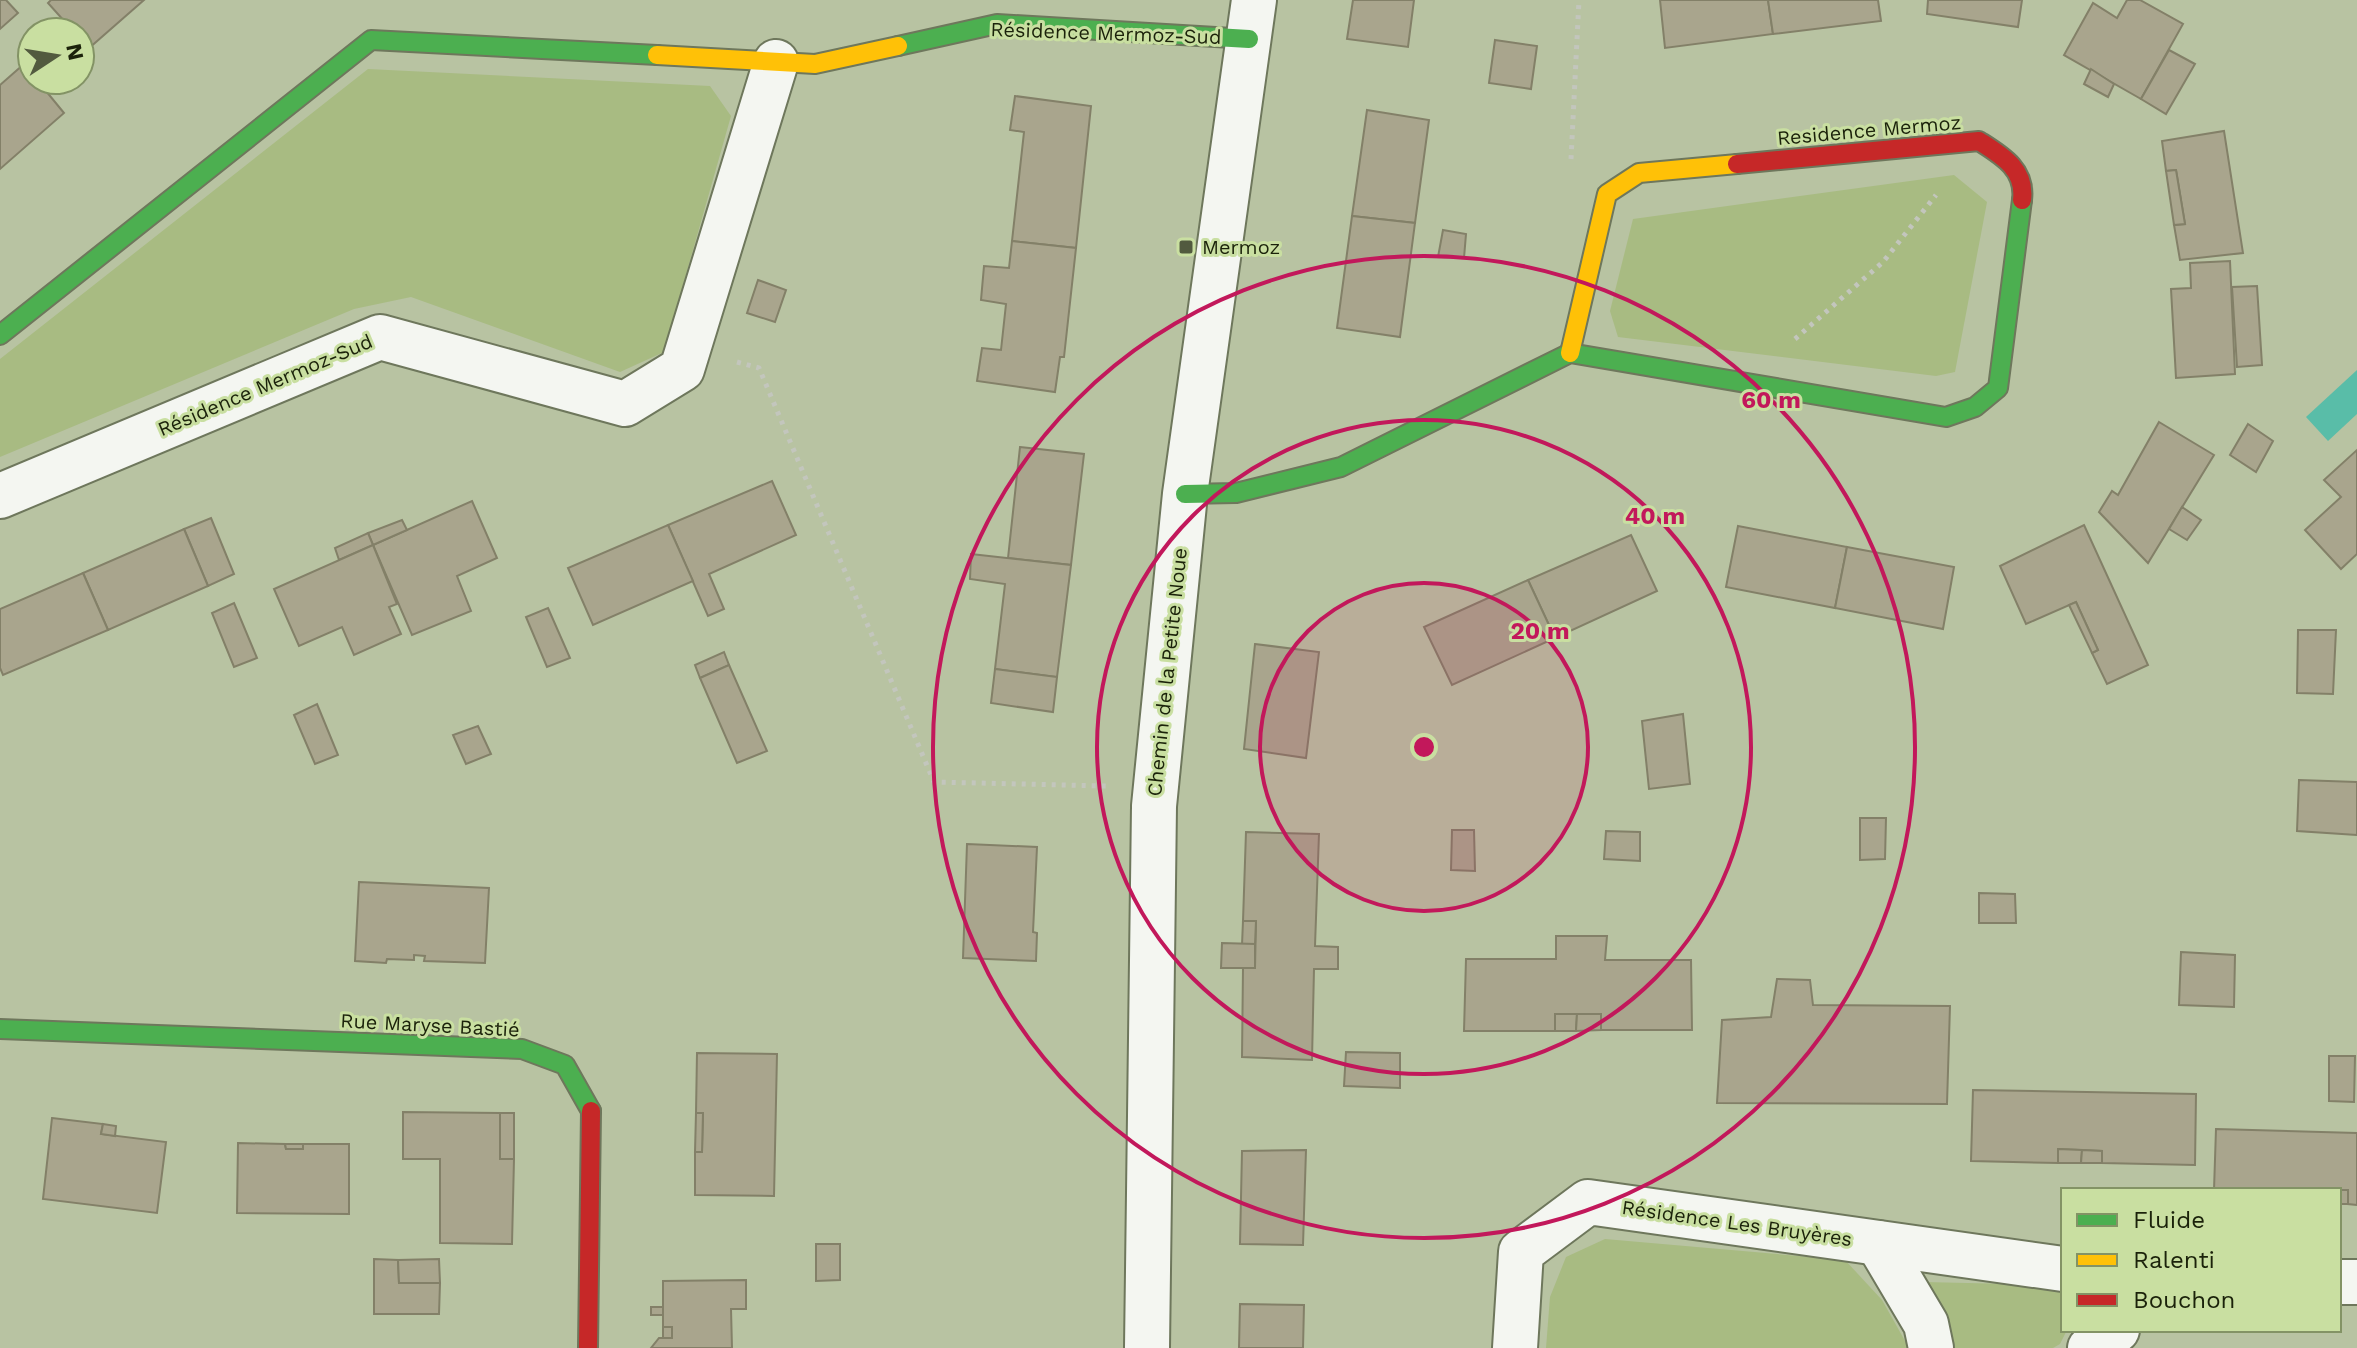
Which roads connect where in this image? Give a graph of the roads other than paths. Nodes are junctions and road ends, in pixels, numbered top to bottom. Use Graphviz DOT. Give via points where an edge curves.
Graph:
graph roads {
  1 [pos="1251,20"];
  2 [pos="776,62"];
  3 [pos="0,335"];
  4 [pos="1570,353"];
  5 [pos="1185,494"];
  6 [pos="0,496"];
  7 [pos="0,1029"];
  8 [pos="1878,1243"];
  9 [pos="2061,1269"];
  10 [pos="2114,1332"];
  11 [pos="588,1348"];
  12 [pos="1147,1348"];
  13 [pos="1515,1348"];
  14 [pos="1931,1348"];
  15 [pos="2090,1348"];
  1 -- 2 [label="street, Résidence Mermoz-Sud" via="997,24 815,64"];
  1 -- 5 [label="street, Chemin de la Petite Noue"];
  2 -- 3 [label="street, Résidence Mermoz-Sud" via="371,40"];
  2 -- 6 [label="street, Résidence Mermoz-Sud" via="682,369 625,404 380,337"];
  4 -- 4 [label="street, Residence Mermoz" via="1607,194 1639,173 1979,141 2011,161 2023,192 1998,388 1975,407 1946,417"];
  4 -- 5 [label="street" via="1341,467 1236,493"];
  5 -- 12 [label="street, Chemin de la Petite Noue" via="1156,788"];
  7 -- 11 [label="street, Rue Maryse Bastié" via="522,1049 565,1065 591,1111"];
  8 -- 9 [label="street, Résidence Les Bruyères"];
  8 -- 13 [label="street, Résidence Les Bruyères" via="1588,1202 1521,1252"];
  8 -- 14 [label="street" via="1926,1324"];
  10 -- 15 [label="street"];
}
